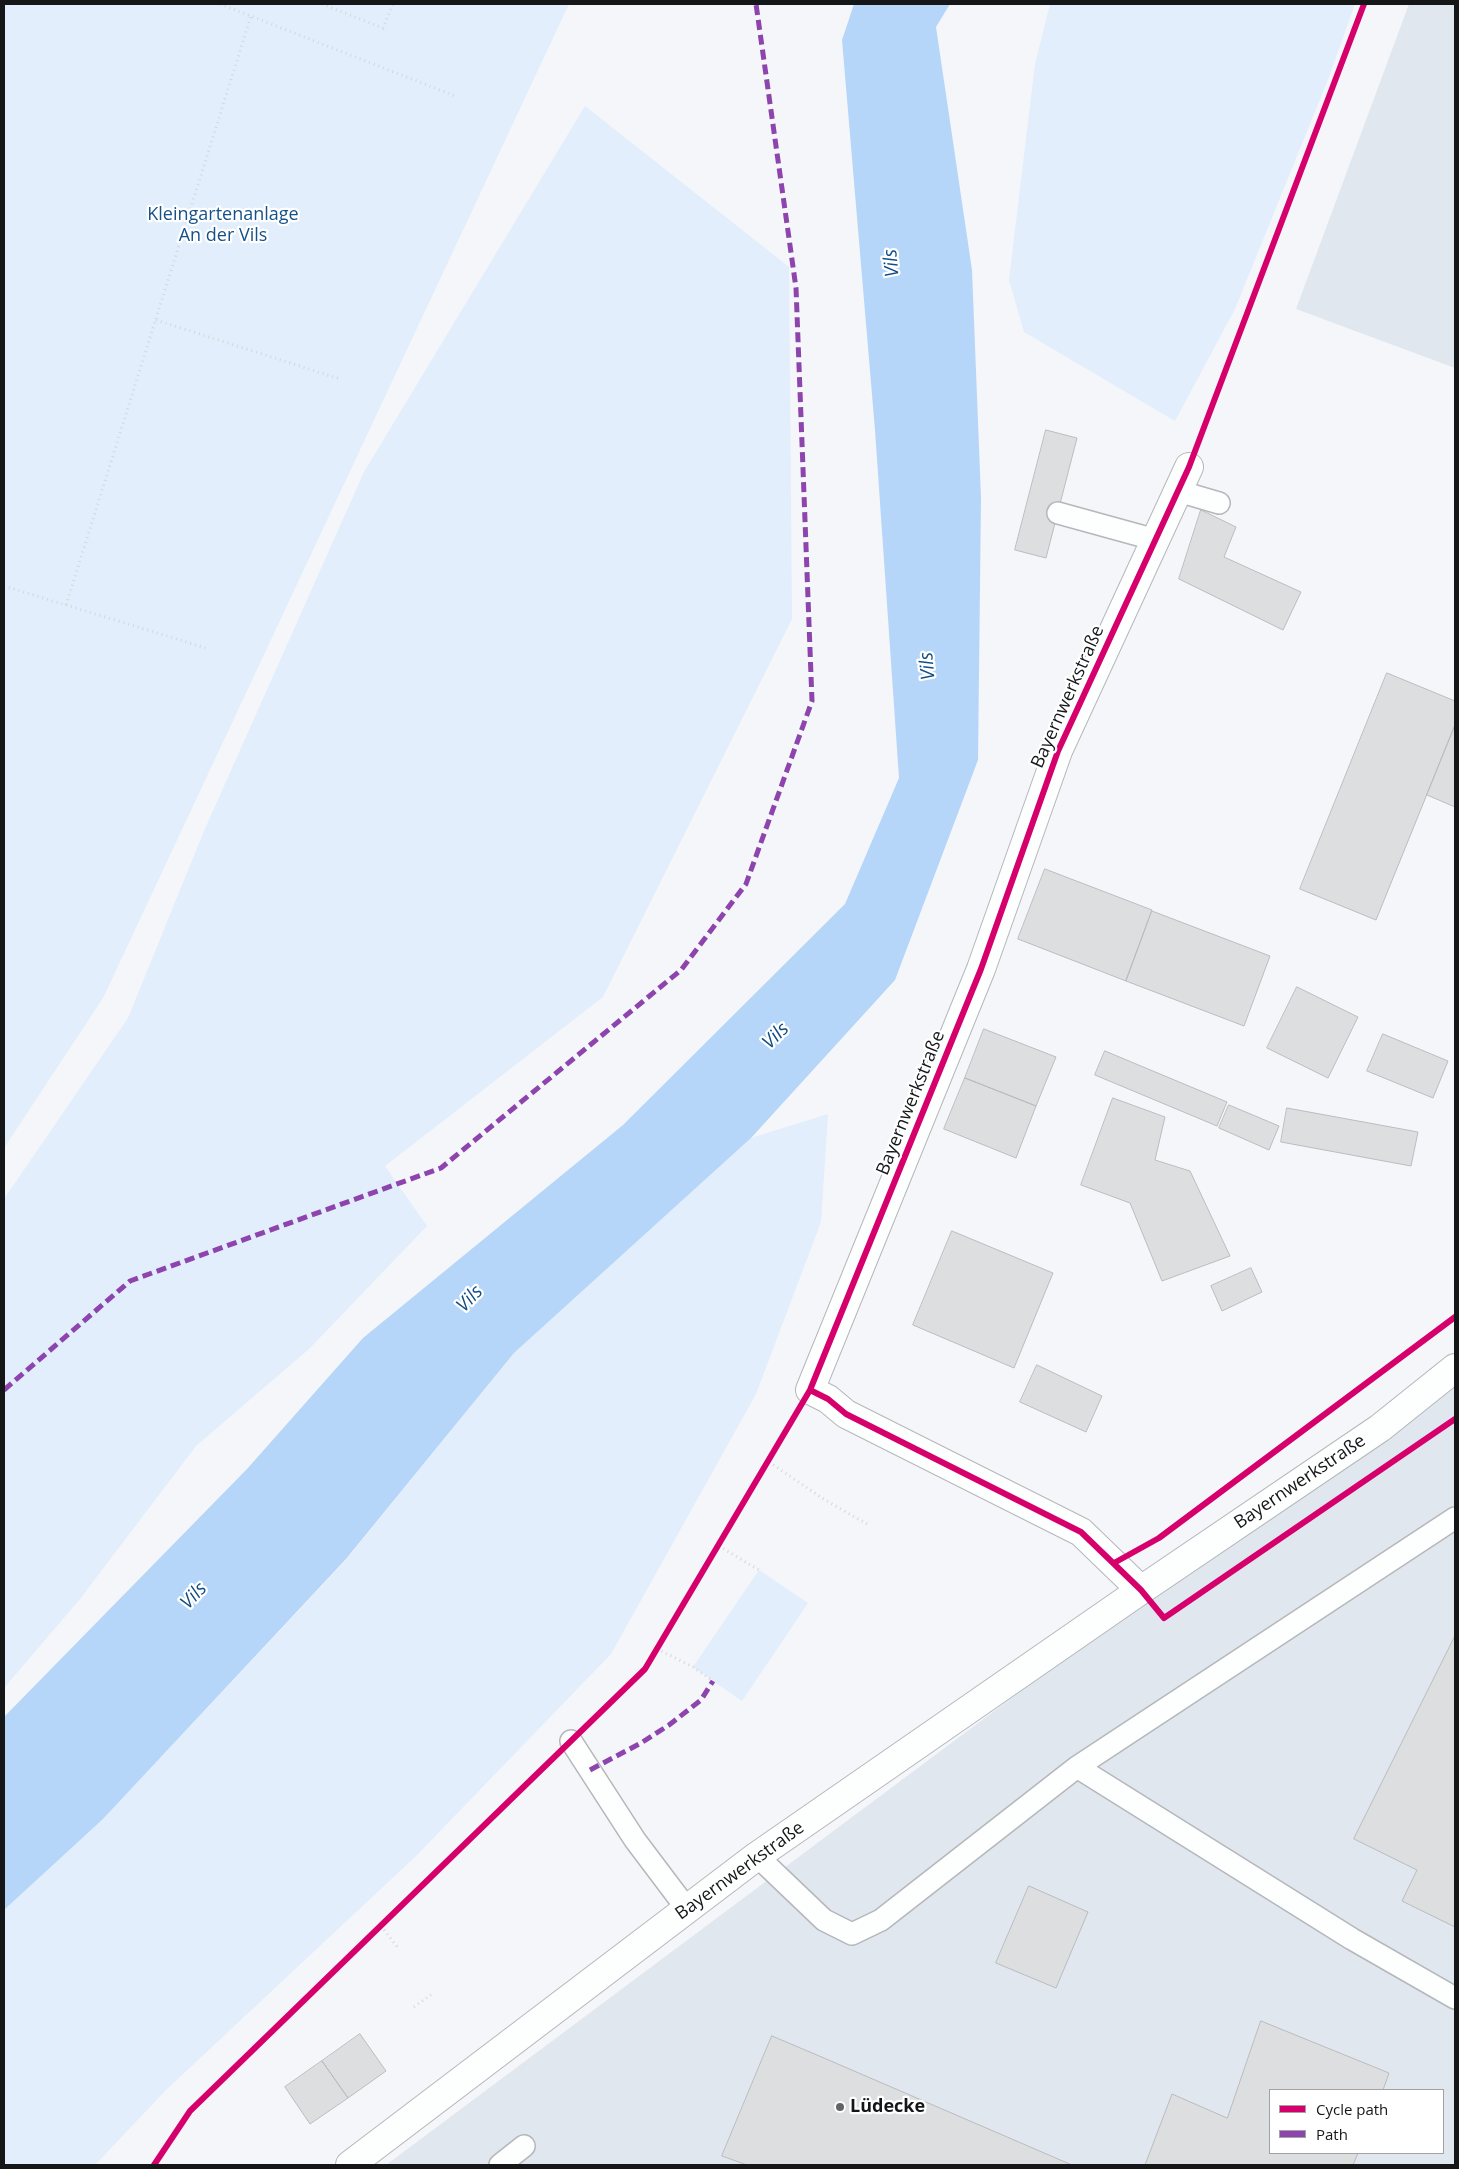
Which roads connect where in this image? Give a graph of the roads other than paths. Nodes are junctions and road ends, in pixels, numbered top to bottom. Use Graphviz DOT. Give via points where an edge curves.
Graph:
graph roads {
  1 [pos="1184,479"];
  2 [pos="1219,503"];
  3 [pos="1058,513"];
  4 [pos="1156,540"];
  5 [pos="1455,1368"];
  6 [pos="1455,1518"];
  7 [pos="1141,1590"];
  8 [pos="571,1741"];
  9 [pos="1077,1766"];
  10 [pos="757,1856"];
  11 [pos="687,1909"];
  12 [pos="1455,1998"];
  13 [pos="524,2146"];
  14 [pos="350,2165"];
  15 [pos="500,2165"];
  1 -- 2 [label="lane"];
  1 -- 4 [label="street, Bayernwerkstraße"];
  3 -- 4 [label="lane"];
  4 -- 7 [label="street, Bayernwerkstraße" via="1058,751 981,969 810,1390 846,1414 1081,1532"];
  5 -- 7 [label="street, Bayernwerkstraße" via="1380,1428"];
  6 -- 9 [label="lane"];
  7 -- 10 [label="street, Bayernwerkstraße"];
  8 -- 11 [label="lane" via="635,1840"];
  9 -- 10 [label="lane" via="881,1920 852,1934 824,1920"];
  9 -- 12 [label="lane" via="1352,1939"];
  10 -- 11 [label="street, Bayernwerkstraße"];
  11 -- 14 [label="street, Bayernwerkstraße"];
  13 -- 15 [label="lane"];
}
